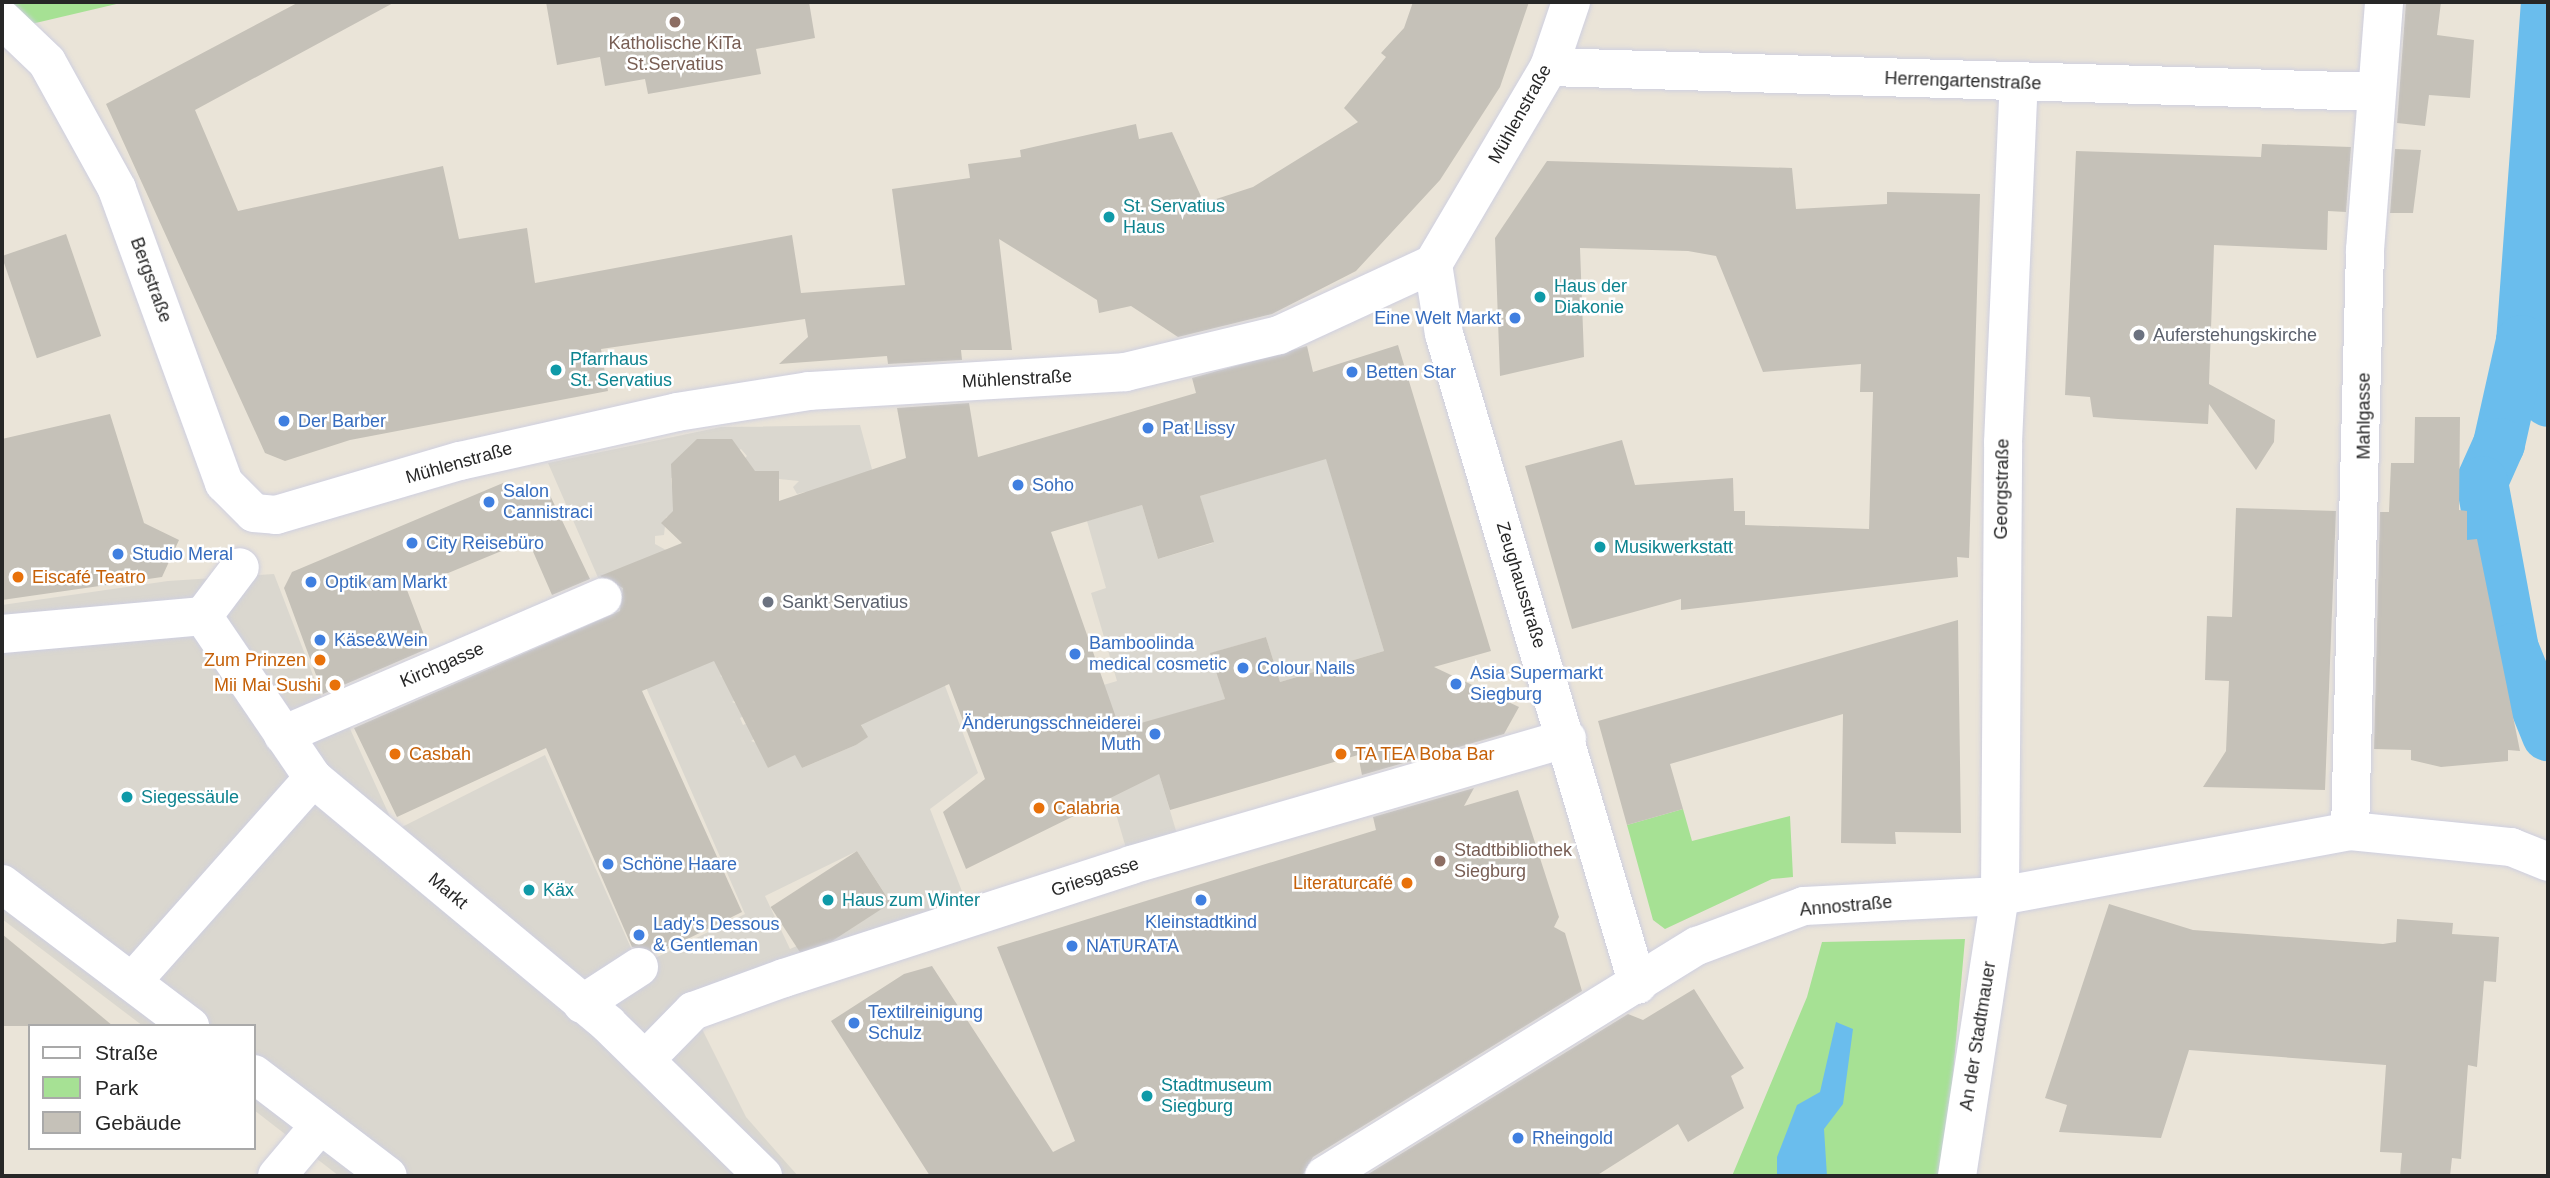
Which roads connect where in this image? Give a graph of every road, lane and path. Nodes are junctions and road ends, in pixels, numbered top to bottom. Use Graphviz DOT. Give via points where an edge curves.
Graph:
graph roads {
  1 [pos="1571,2"];
  2 [pos="2384,2"];
  3 [pos="2,19"];
  4 [pos="1549,67"];
  5 [pos="2020,83"];
  6 [pos="2377,92"];
  7 [pos="1433,264"];
  8 [pos="299,511"];
  9 [pos="240,567"];
  10 [pos="603,597"];
  11 [pos="203,616"];
  12 [pos="2,634"];
  13 [pos="283,735"];
  14 [pos="1567,738"];
  15 [pos="313,778"];
  16 [pos="2350,831"];
  17 [pos="2548,862"];
  18 [pos="2000,896"];
  19 [pos="8,901"];
  20 [pos="639,967"];
  21 [pos="132,982"];
  22 [pos="1639,985"];
  23 [pos="582,1004"];
  24 [pos="187,1024"];
  25 [pos="646,1060"];
  26 [pos="256,1076"];
  27 [pos="320,1125"];
  28 [pos="276,1176"];
  29 [pos="388,1176"];
  30 [pos="763,1176"];
  31 [pos="1324,1176"];
  32 [pos="1957,1176"];
  1 -- 4 [label="street, Mühlenstraße"];
  2 -- 6 [label="street, Mahlgasse"];
  3 -- 8 [label="street, Bergstraße" via="47,62 117,189 224,483 254,513"];
  4 -- 5 [label="street, Herrengartenstraße"];
  4 -- 7 [label="street, Mühlenstraße"];
  5 -- 6 [label="street, Herrengartenstraße"];
  5 -- 18 [label="street, Georgstraße" via="2003,443"];
  6 -- 16 [label="street, Mahlgasse" via="2365,250"];
  7 -- 8 [label="street, Mühlenstraße" via="1279,335 1125,372 810,391 677,412 460,461"];
  7 -- 14 [label="street, Zeughausstraße" via="1444,334"];
  9 -- 11 [label="street"];
  10 -- 13 [label="street, Kirchgasse"];
  11 -- 12 [label="street"];
  11 -- 13 [label="street, Markt"];
  13 -- 15 [label="street, Markt"];
  14 -- 22 [label="street, Zeughausstraße"];
  14 -- 25 [label="street, Griesgasse" via="1131,865 784,978 693,1011"];
  15 -- 21 [label="street"];
  15 -- 23 [label="street, Markt"];
  16 -- 17 [label="street, Annostraße" via="2511,847"];
  16 -- 18 [label="street, Annostraße"];
  18 -- 22 [label="street, Annostraße" via="1804,906 1697,946"];
  18 -- 32 [label="street, An der Stadtmauer"];
  19 -- 21 [label="street"];
  20 -- 23 [label="street"];
  21 -- 24 [label="street"];
  22 -- 31 [label="street, Annostraße"];
  23 -- 25 [label="street, Markt"];
  25 -- 30 [label="street, Markt"];
  26 -- 27 [label="street"];
  27 -- 28 [label="street"];
  27 -- 29 [label="street"];
}
